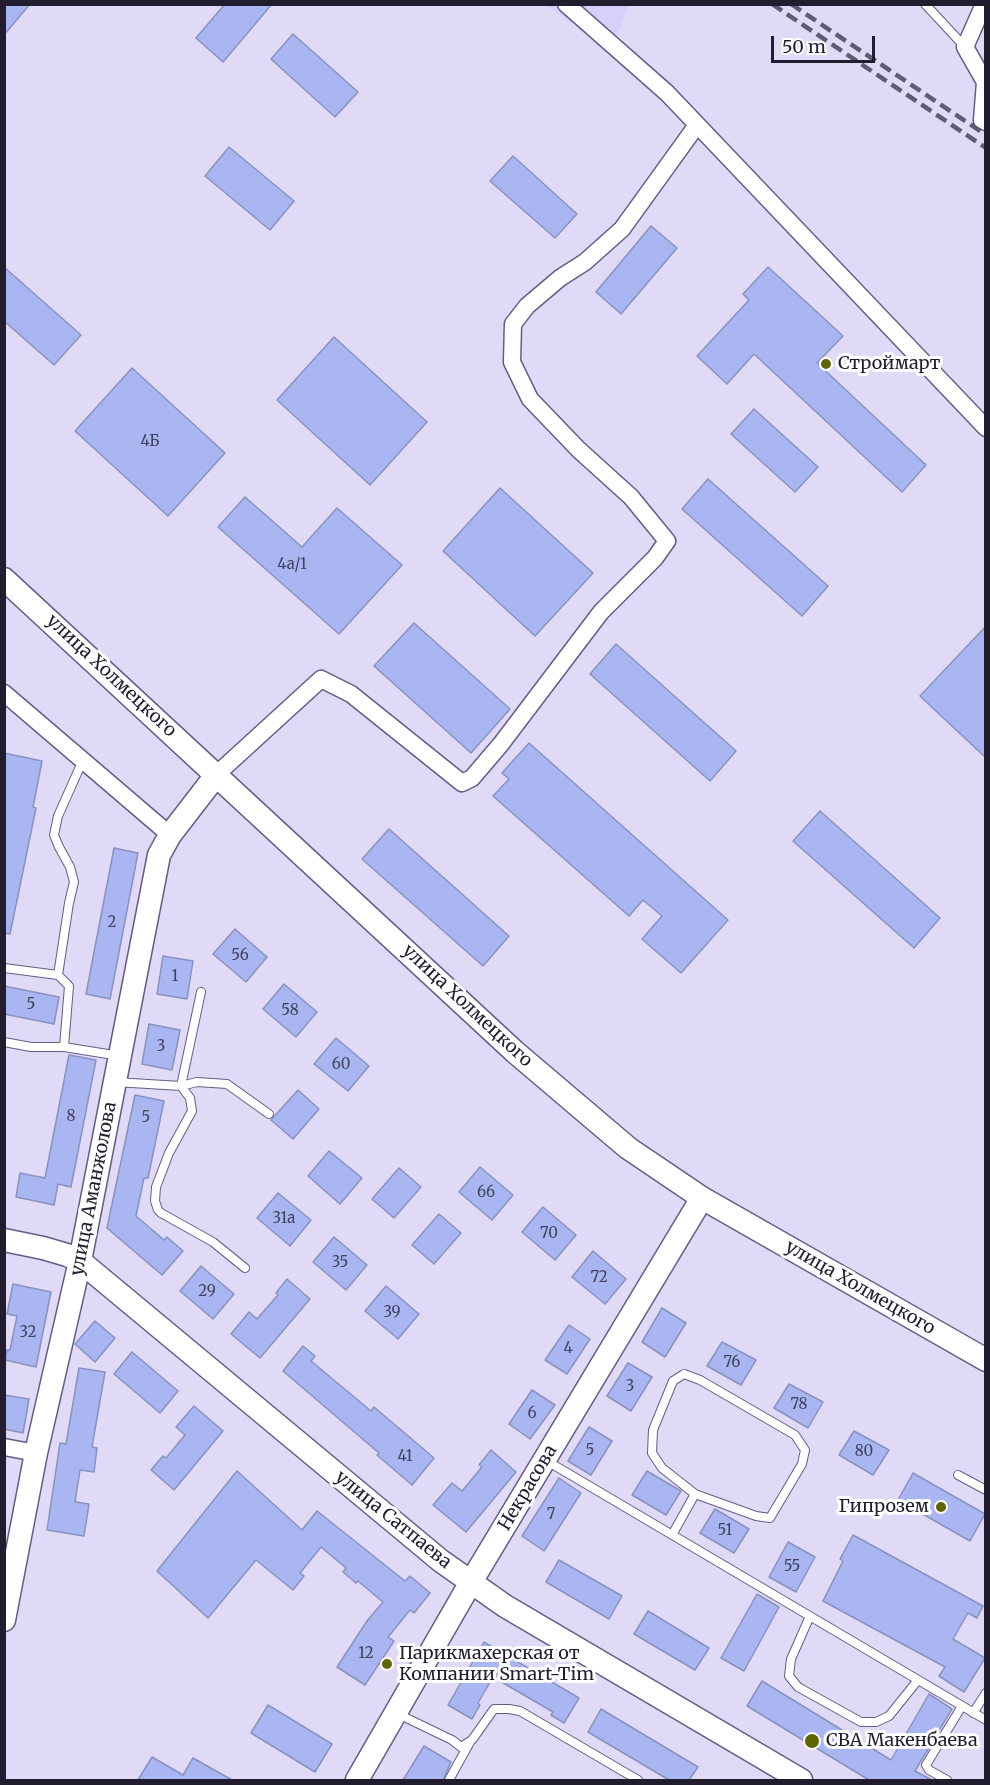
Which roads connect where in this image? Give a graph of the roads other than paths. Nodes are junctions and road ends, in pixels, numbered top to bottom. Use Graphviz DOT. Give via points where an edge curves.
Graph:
graph roads {
  1 [pos="566,4"];
  2 [pos="925,4"];
  3 [pos="984,4"];
  4 [pos="965,47"];
  5 [pos="986,122"];
  6 [pos="697,125"];
  7 [pos="986,428"];
  8 [pos="4,579"];
  9 [pos="4,693"];
  10 [pos="83,760"];
  11 [pos="217,774"];
  12 [pos="170,835"];
  13 [pos="4,968"];
  14 [pos="58,975"];
  15 [pos="201,992"];
  16 [pos="4,1042"];
  17 [pos="64,1047"];
  18 [pos="120,1056"];
  19 [pos="115,1082"];
  20 [pos="181,1086"];
  21 [pos="269,1114"];
  22 [pos="702,1198"];
  23 [pos="4,1240"];
  24 [pos="80,1261"];
  25 [pos="245,1268"];
  26 [pos="986,1360"];
  27 [pos="4,1447"];
  28 [pos="36,1453"];
  29 [pos="545,1460"];
  30 [pos="958,1475"];
  31 [pos="986,1490"];
  32 [pos="694,1494"];
  33 [pos="672,1535"];
  34 [pos="471,1582"];
  35 [pos="810,1616"];
  36 [pos="4,1620"];
  37 [pos="918,1680"];
  38 [pos="986,1693"];
  39 [pos="962,1706"];
  40 [pos="396,1713"];
  41 [pos="974,1713"];
  42 [pos="986,1720"];
  43 [pos="470,1742"];
  44 [pos="357,1780"];
  45 [pos="449,1780"];
  46 [pos="638,1780"];
  47 [pos="801,1780"];
  48 [pos="947,1780"];
  1 -- 6 [label="street" via="667,93"];
  2 -- 4 [label="lane"];
  3 -- 4 [label="street"];
  4 -- 5 [label="street" via="985,82 982,120"];
  6 -- 7 [label="street"];
  6 -- 11 [label="street" via="622,229 527,306 513,324 512,362 530,399 631,497 667,541 655,558 601,612 501,744 472,778 462,783 351,694 321,679"];
  8 -- 11 [label="street, улица Холмецкого"];
  9 -- 10 [label="street"];
  10 -- 12 [label="street"];
  10 -- 14 [label="lane" via="58,816 54,835 74,882"];
  11 -- 12 [label="street, улица Аманжолова"];
  11 -- 22 [label="street, улица Холмецкого" via="515,1052 628,1148"];
  12 -- 18 [label="street, улица Аманжолова" via="159,855"];
  13 -- 14 [label="lane"];
  14 -- 17 [label="lane" via="69,986"];
  15 -- 20 [label="lane"];
  16 -- 17 [label="lane"];
  17 -- 18 [label="lane"];
  18 -- 19 [label="street, улица Аманжолова"];
  19 -- 20 [label="lane"];
  19 -- 24 [label="street, улица Аманжолова"];
  20 -- 21 [label="lane" via="197,1082 227,1084"];
  20 -- 25 [label="lane" via="190,1098 192,1111 156,1187 156,1206 213,1242"];
  22 -- 26 [label="street, улица Холмецкого"];
  22 -- 29 [label="street, Некрасова"];
  23 -- 24 [label="street, улица Сатпаева"];
  24 -- 28 [label="street, улица Аманжолова"];
  24 -- 34 [label="street, улица Сатпаева"];
  27 -- 28 [label="street"];
  28 -- 36 [label="street, улица Аманжолова"];
  29 -- 33 [label="lane"];
  29 -- 34 [label="street, Некрасова"];
  30 -- 31 [label="lane"];
  32 -- 32 [label="lane" via="662,1468 652,1453 657,1420 673,1382 684,1374 795,1435 806,1450 802,1464 770,1518"];
  32 -- 33 [label="lane"];
  33 -- 35 [label="lane"];
  34 -- 40 [label="street, Некрасова"];
  34 -- 47 [label="street, улица Сатпаева" via="505,1606"];
  35 -- 37 [label="lane"];
  35 -- 37 [label="lane" via="790,1659 789,1676 798,1687 861,1722 876,1722 889,1716"];
  37 -- 39 [label="lane"];
  38 -- 41 [label="lane"];
  39 -- 41 [label="lane"];
  39 -- 48 [label="lane" via="926,1765"];
  40 -- 43 [label="lane" via="461,1747"];
  40 -- 44 [label="street, Некрасова"];
  41 -- 42 [label="lane"];
  43 -- 45 [label="lane"];
  43 -- 46 [label="lane" via="494,1709 520,1711"];
}
